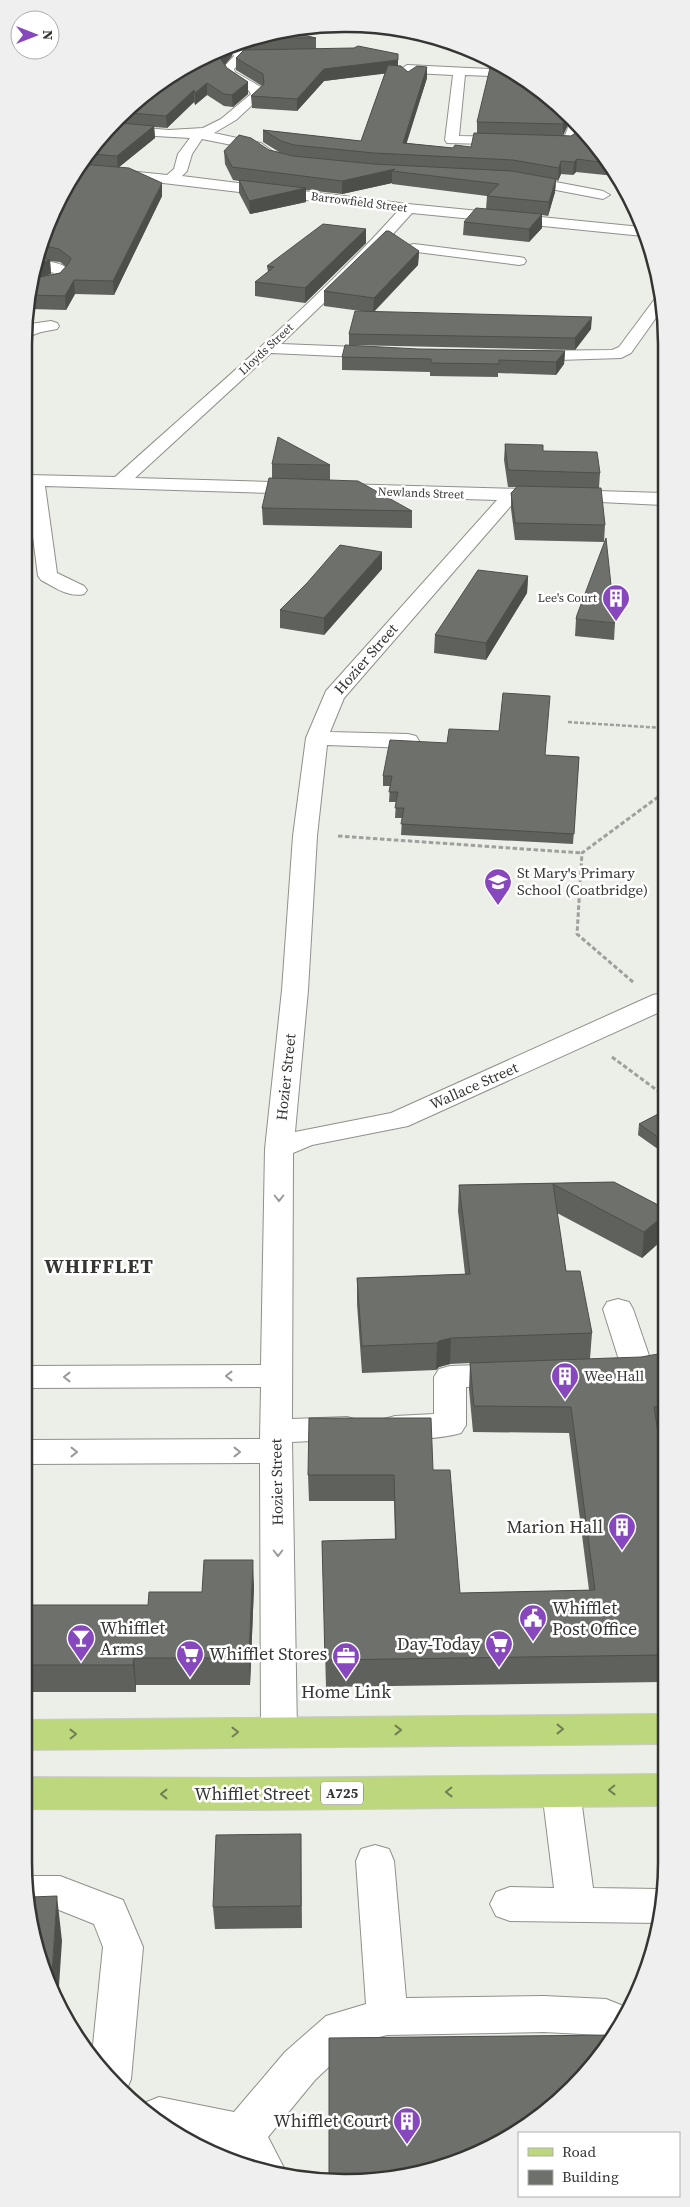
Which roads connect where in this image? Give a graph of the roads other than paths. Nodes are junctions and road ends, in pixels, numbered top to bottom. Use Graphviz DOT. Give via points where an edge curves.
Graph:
graph roads {
  1 [pos="238,53"];
  2 [pos="256,56"];
  3 [pos="460,72"];
  4 [pos="500,73"];
  5 [pos="408,74"];
  6 [pos="121,130"];
  7 [pos="572,131"];
  8 [pos="199,134"];
  9 [pos="284,161"];
  10 [pos="95,172"];
  11 [pos="503,178"];
  12 [pos="170,179"];
  13 [pos="603,195"];
  14 [pos="408,208"];
  15 [pos="467,214"];
  16 [pos="436,224"];
  17 [pos="636,231"];
  18 [pos="425,236"];
  19 [pos="519,260"];
  20 [pos="43,265"];
  21 [pos="39,285"];
  22 [pos="655,308"];
  23 [pos="51,326"];
  24 [pos="33,329"];
  25 [pos="268,348"];
  26 [pos="399,354"];
  27 [pos="506,356"];
  28 [pos="32,480"];
  29 [pos="118,484"];
  30 [pos="511,495"];
  31 [pos="658,499"];
  32 [pos="77,590"];
  33 [pos="317,738"];
  34 [pos="408,741"];
  35 [pos="658,1003"];
  36 [pos="279,1149"];
  37 [pos="618,1309"];
  38 [pos="588,1372"];
  39 [pos="539,1374"];
  40 [pos="278,1376"];
  41 [pos="32,1377"];
  42 [pos="277,1441"];
  43 [pos="32,1452"];
  44 [pos="658,1729"];
  45 [pos="279,1731"];
  46 [pos="32,1735"];
  47 [pos="658,1790"];
  48 [pos="561,1791"];
  49 [pos="32,1793"];
  50 [pos="374,1861"];
  51 [pos="34,1893"];
  52 [pos="510,1904"];
  53 [pos="576,1905"];
  54 [pos="654,1906"];
  55 [pos="387,2017"];
  56 [pos="614,2021"];
  57 [pos="111,2069"];
  58 [pos="169,2121"];
  59 [pos="252,2151"];
  1 -- 2 [label="street"];
  1 -- 8 [label="street" via="228,73 257,90 257,95 223,123"];
  3 -- 4 [label="street"];
  3 -- 5 [label="street"];
  3 -- 7 [label="street" via="452,140 570,142"];
  6 -- 8 [label="street"];
  8 -- 9 [label="street" via="256,146"];
  8 -- 12 [label="street" via="185,154 180,170"];
  10 -- 12 [label="street, Barrowfield Street"];
  11 -- 13 [label="street"];
  12 -- 14 [label="street, Barrowfield Street"];
  14 -- 15 [label="street, Barrowfield Street"];
  14 -- 25 [label="street, Lloyds Street" via="370,251"];
  15 -- 16 [label="street" via="459,220"];
  15 -- 17 [label="street, Barrowfield Street"];
  18 -- 19 [label="street" via="412,251"];
  20 -- 21 [label="street" via="62,271 61,276 56,282"];
  22 -- 27 [label="street" via="625,350 614,355"];
  23 -- 24 [label="street"];
  25 -- 26 [label="street"];
  25 -- 29 [label="street, Lloyds Street"];
  28 -- 29 [label="street, Newlands Street"];
  28 -- 32 [label="street" via="48,576"];
  29 -- 30 [label="street, Newlands Street"];
  30 -- 31 [label="street, Newlands Street"];
  30 -- 33 [label="street, Hozier Street" via="334,696"];
  33 -- 34 [label="street"];
  33 -- 36 [label="street, Hozier Street" via="305,836 295,990"];
  35 -- 36 [label="street, Wallace Street" via="398,1120 304,1138"];
  36 -- 40 [label="street, Hozier Street, one-way"];
  37 -- 38 [label="street" via="638,1370"];
  39 -- 42 [label="street" via="450,1377 450,1425"];
  40 -- 41 [label="street, one-way"];
  40 -- 42 [label="street, Hozier Street"];
  43 -- 42 [label="street, one-way"];
  42 -- 45 [label="street, Hozier Street, one-way"];
  45 -- 44 [label="main road, one-way"];
  46 -- 45 [label="main road, one-way"];
  47 -- 48 [label="main road, Whifflet Street / A725, one-way"];
  48 -- 49 [label="main road, Whifflet Street / A725, one-way"];
  48 -- 53 [label="street"];
  50 -- 55 [label="street"];
  51 -- 57 [label="street" via="60,1893 109,1912 123,1947"];
  52 -- 53 [label="street"];
  53 -- 54 [label="street"];
  55 -- 56 [label="street" via="544,2014 606,2017"];
  55 -- 59 [label="street" via="341,2029 300,2066"];
  58 -- 59 [label="street"];
}
